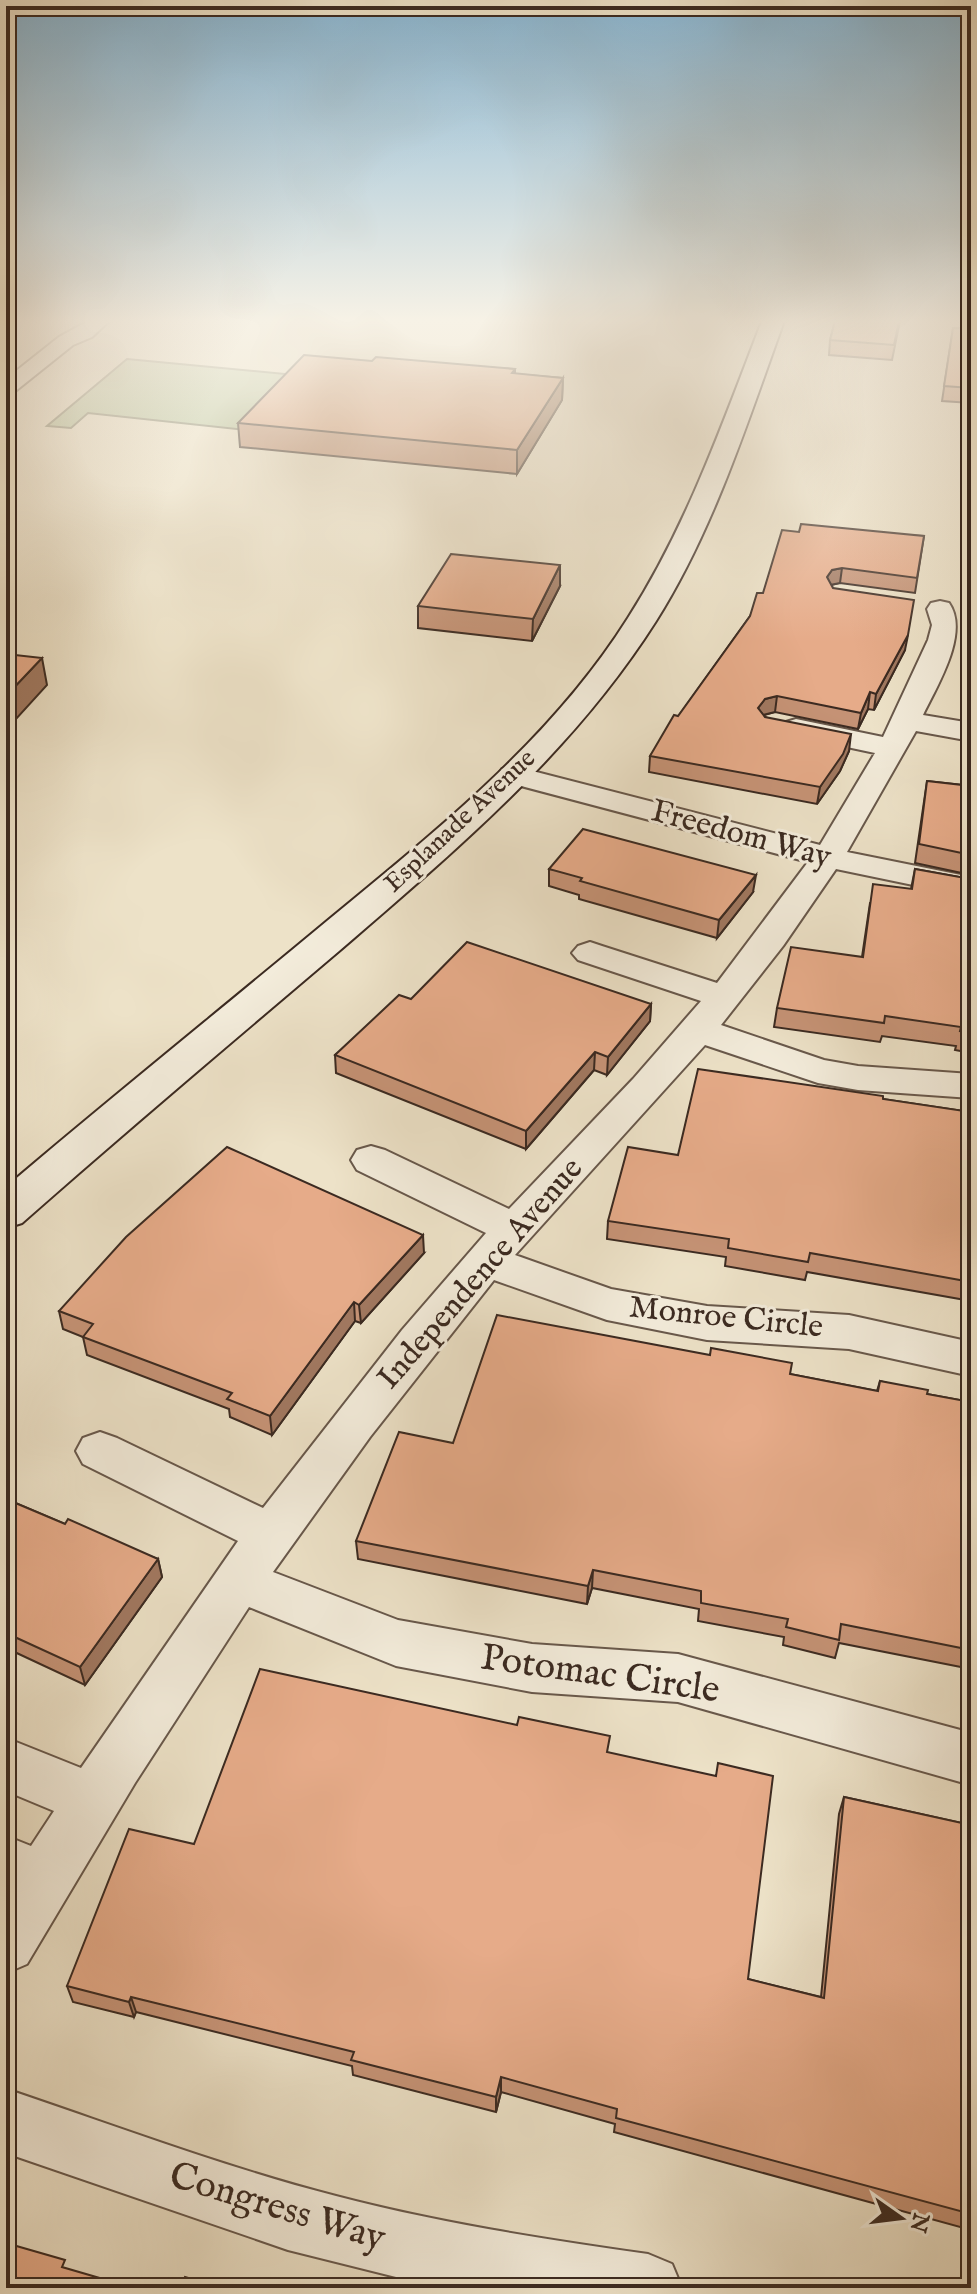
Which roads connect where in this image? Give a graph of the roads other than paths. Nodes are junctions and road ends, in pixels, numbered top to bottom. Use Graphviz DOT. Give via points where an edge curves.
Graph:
graph roads {
  1 [pos="731,428"];
  2 [pos="942,609"];
  3 [pos="774,724"];
  4 [pos="971,732"];
  5 [pos="901,735"];
  6 [pos="513,775"];
  7 [pos="828,857"];
  8 [pos="971,887"];
  9 [pos="590,953"];
  10 [pos="724,997"];
  11 [pos="698,1030"];
  12 [pos="971,1086"];
  13 [pos="371,1160"];
  14 [pos="6,1212"];
  15 [pos="515,1229"];
  16 [pos="486,1261"];
  17 [pos="971,1359"];
  18 [pos="100,1451"];
  19 [pos="270,1534"];
  20 [pos="240,1581"];
  21 [pos="964,1757"];
  22 [pos="6,1764"];
  23 [pos="93,1800"];
  24 [pos="24,1873"];
  25 [pos="6,1943"];
  26 [pos="6,2121"];
  27 [pos="648,2288"];
  1 -- 6 [label="main road, Esplanade Avenue" via="690,533 641,621 591,691"];
  2 -- 5 [label="street, Independence Avenue" via="942,640"];
  3 -- 5 [label="street"];
  4 -- 5 [label="street"];
  5 -- 7 [label="street, Independence Avenue"];
  6 -- 7 [label="street, Freedom Way"];
  6 -- 14 [label="main road, Esplanade Avenue" via="419,865"];
  7 -- 8 [label="street, Freedom Way"];
  7 -- 10 [label="street, Independence Avenue"];
  9 -- 10 [label="street"];
  10 -- 11 [label="street, Independence Avenue"];
  11 -- 12 [label="street" via="818,1071"];
  11 -- 15 [label="street, Independence Avenue"];
  13 -- 15 [label="street"];
  15 -- 16 [label="street, Independence Avenue"];
  16 -- 17 [label="street, Monroe Circle" via="607,1304 707,1323 849,1332"];
  16 -- 19 [label="street, Independence Avenue" via="331,1450"];
  18 -- 19 [label="street"];
  19 -- 20 [label="street, Independence Avenue"];
  20 -- 21 [label="street, Potomac Circle" via="396,1643 532,1668 678,1678"];
  20 -- 23 [label="street, Independence Avenue"];
  22 -- 23 [label="street"];
  23 -- 24 [label="street, Independence Avenue"];
  24 -- 25 [label="street, Independence Avenue"];
  26 -- 27 [label="street, Congress Way" via="243,2202 381,2241 525,2272"];
}
